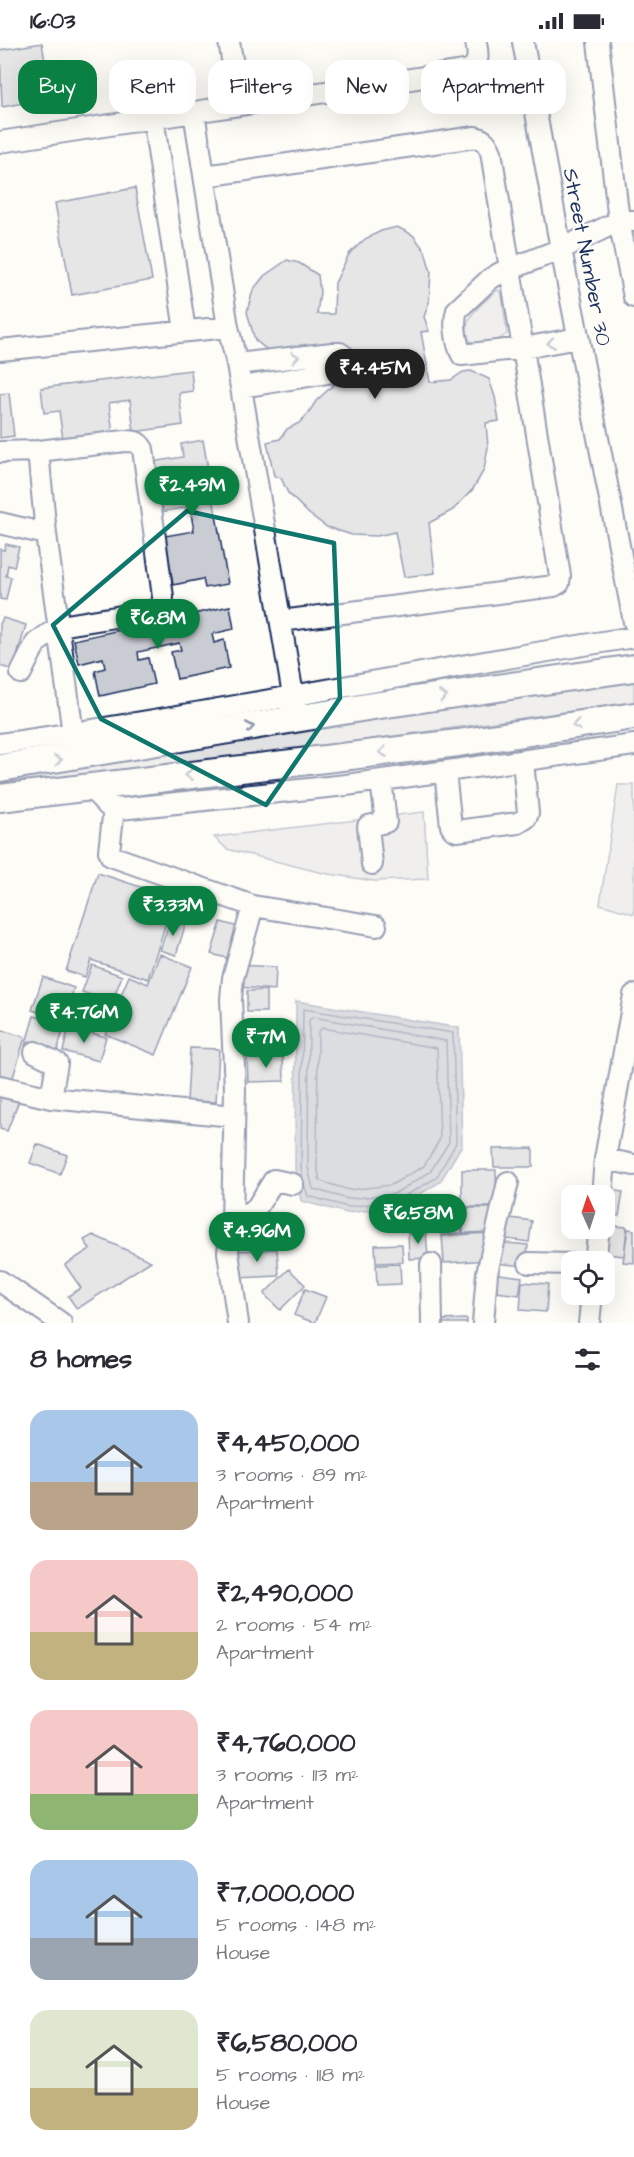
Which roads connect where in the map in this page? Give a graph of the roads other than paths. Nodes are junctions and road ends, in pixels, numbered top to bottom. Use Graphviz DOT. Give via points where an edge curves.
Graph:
graph roads {
  1 [pos="229,42"];
  2 [pos="476,42"];
  3 [pos="523,42"];
  4 [pos="598,42"];
  5 [pos="232,60"];
  6 [pos="313,93"];
  7 [pos="178,114"];
  8 [pos="194,114"];
  9 [pos="153,117"];
  10 [pos="0,142"];
  11 [pos="205,176"];
  12 [pos="626,221"];
  13 [pos="561,249"];
  14 [pos="510,269"];
  15 [pos="634,297"];
  16 [pos="228,327"];
  17 [pos="185,331"];
  18 [pos="578,338"];
  19 [pos="523,348"];
  20 [pos="0,350"];
  21 [pos="237,364"];
  22 [pos="240,387"];
  23 [pos="38,451"];
  24 [pos="0,452"];
  25 [pos="0,523"];
  26 [pos="46,534"];
  27 [pos="281,621"];
  28 [pos="634,622"];
  29 [pos="60,626"];
  30 [pos="634,637"];
  31 [pos="634,668"];
  32 [pos="21,673"];
  33 [pos="295,708"];
  34 [pos="634,716"];
  35 [pos="73,734"];
  36 [pos="0,744"];
  37 [pos="634,745"];
  38 [pos="523,761"];
  39 [pos="0,768"];
  40 [pos="445,772"];
  41 [pos="381,780"];
  42 [pos="89,786"];
  43 [pos="0,798"];
  44 [pos="114,808"];
  45 [pos="372,864"];
  46 [pos="253,906"];
  47 [pos="376,926"];
  48 [pos="634,995"];
  49 [pos="35,1053"];
  50 [pos="0,1086"];
  51 [pos="51,1098"];
  52 [pos="233,1116"];
  53 [pos="606,1160"];
  54 [pos="634,1165"];
  55 [pos="508,1182"];
  56 [pos="293,1184"];
  57 [pos="603,1185"];
  58 [pos="232,1221"];
  59 [pos="529,1263"];
  60 [pos="430,1264"];
  61 [pos="561,1264"];
  62 [pos="0,1281"];
  63 [pos="591,1305"];
  64 [pos="61,1323"];
  65 [pos="238,1323"];
  66 [pos="432,1323"];
  67 [pos="483,1323"];
  68 [pos="589,1323"];
  1 -- 5 [label="street"];
  2 -- 6 [label="street" via="478,59 470,70"];
  3 -- 13 [label="street, Street Number 30"];
  4 -- 12 [label="street"];
  7 -- 9 [label="street"];
  8 -- 11 [label="street"];
  9 -- 10 [label="street"];
  9 -- 17 [label="street"];
  11 -- 14 [label="street" via="482,138 491,152"];
  11 -- 16 [label="street"];
  12 -- 13 [label="street"];
  12 -- 15 [label="street"];
  13 -- 14 [label="street"];
  13 -- 18 [label="street, Street Number 30"];
  14 -- 19 [label="street"];
  14 -- 19 [label="street" via="490,279 458,310 455,317 459,349 462,355"];
  16 -- 17 [label="street"];
  16 -- 21 [label="street"];
  17 -- 20 [label="street"];
  18 -- 19 [label="street, one-way"];
  18 -- 28 [label="street, Street Number 30"];
  19 -- 27 [label="street" via="559,583"];
  21 -- 22 [label="street"];
  21 -- 22 [label="street, one-way" via="332,353 348,359 340,371"];
  22 -- 27 [label="street"];
  23 -- 24 [label="street"];
  23 -- 26 [label="street"];
  23 -- 29 [label="street" via="125,441 139,443 143,449 162,587 163,603 159,609"];
  25 -- 26 [label="street"];
  26 -- 29 [label="street"];
  27 -- 33 [label="street"];
  29 -- 32 [label="street" via="36,643"];
  29 -- 35 [label="street"];
  30 -- 33 [label="street" via="515,656"];
  33 -- 31 [label="main road, one-way"];
  33 -- 35 [label="street"];
  39 -- 33 [label="main road, one-way"];
  34 -- 42 [label="main road, one-way" via="458,743"];
  35 -- 36 [label="street"];
  37 -- 38 [label="street"];
  38 -- 40 [label="street"];
  38 -- 40 [label="street" via="528,813 518,824 453,830"];
  40 -- 41 [label="street"];
  41 -- 44 [label="street"];
  41 -- 45 [label="street" via="386,822 368,826"];
  42 -- 43 [label="main road"];
  42 -- 44 [label="street"];
  44 -- 46 [label="street" via="111,856"];
  46 -- 47 [label="street"];
  46 -- 52 [label="street" via="231,999"];
  48 -- 53 [label="street"];
  49 -- 51 [label="street" via="57,1063"];
  50 -- 51 [label="street"];
  51 -- 52 [label="street"];
  52 -- 58 [label="street"];
  53 -- 54 [label="street"];
  53 -- 57 [label="street"];
  55 -- 67 [label="street" via="487,1273"];
  56 -- 58 [label="street" via="274,1180 257,1207"];
  58 -- 65 [label="street" via="228,1252"];
  59 -- 61 [label="street"];
  60 -- 66 [label="street"];
  62 -- 64 [label="street"];
  63 -- 68 [label="street"];
}
